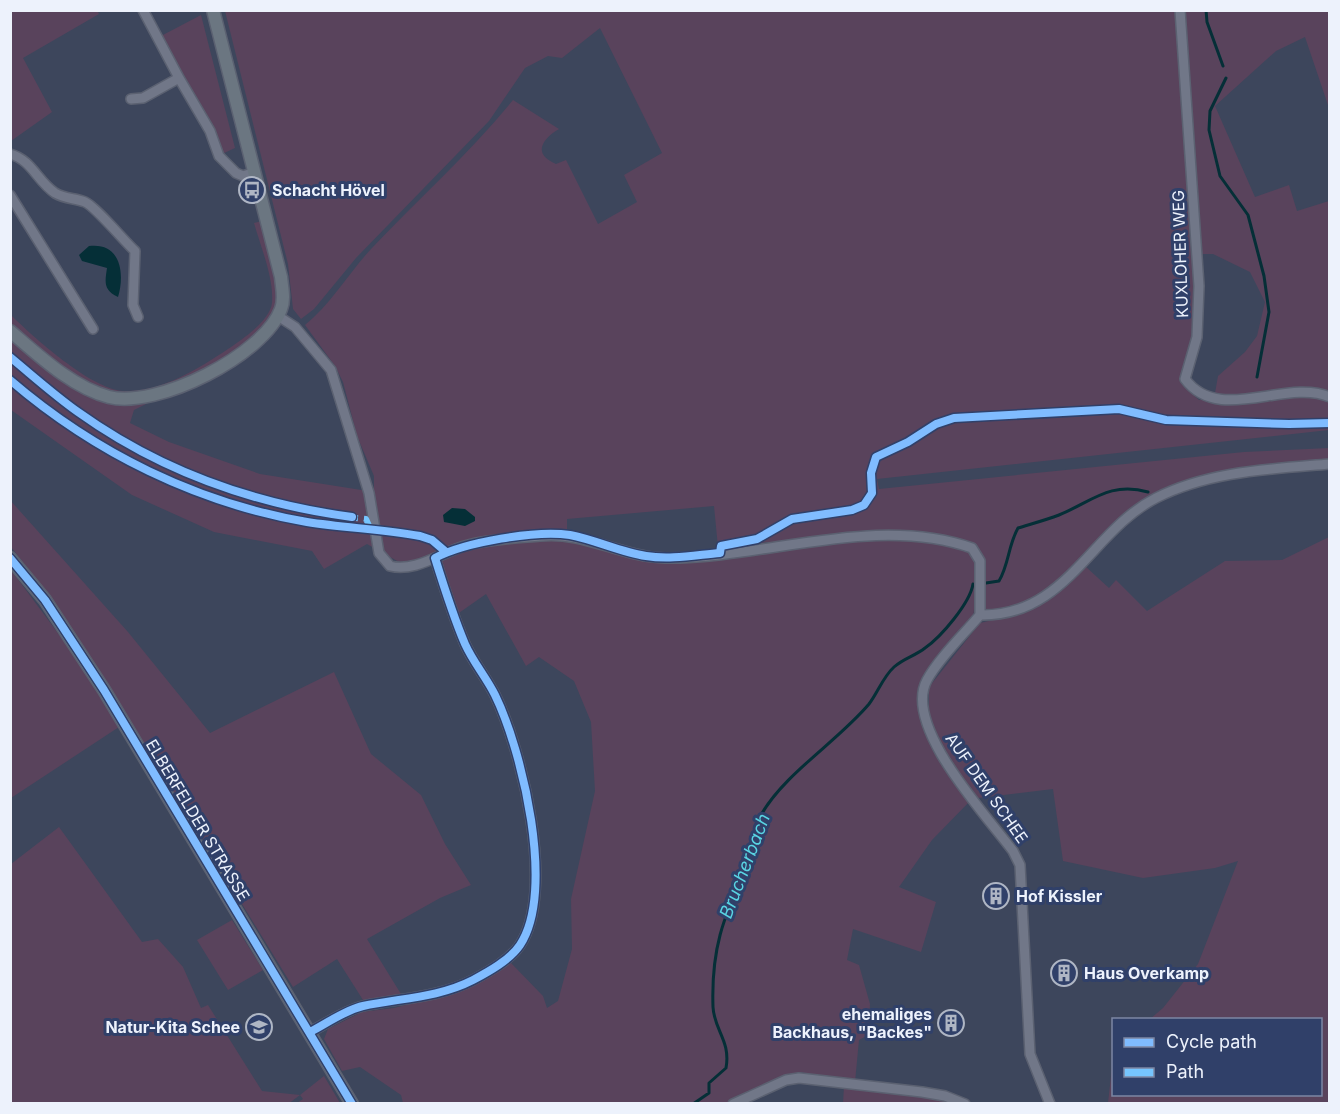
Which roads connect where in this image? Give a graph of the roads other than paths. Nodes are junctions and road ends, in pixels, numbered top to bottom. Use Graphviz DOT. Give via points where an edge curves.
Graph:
graph roads {
  1 [pos="143,10"];
  2 [pos="213,10"];
  3 [pos="1180,10"];
  4 [pos="179,78"];
  5 [pos="131,99"];
  6 [pos="10,154"];
  7 [pos="255,172"];
  8 [pos="10,195"];
  9 [pos="278,316"];
  10 [pos="138,317"];
  11 [pos="93,328"];
  12 [pos="10,331"];
  13 [pos="1329,397"];
  14 [pos="1329,464"];
  15 [pos="10,558"];
  16 [pos="435,558"];
  17 [pos="980,615"];
  18 [pos="310,1032"];
  19 [pos="352,1104"];
  20 [pos="733,1104"];
  21 [pos="964,1104"];
  22 [pos="1050,1104"];
  1 -- 4 [label="street"];
  2 -- 7 [label="main road"];
  3 -- 13 [label="street, KUXLOHER WEG" via="1199,286 1197,337 1185,379 1193,390 1215,398 1308,392"];
  4 -- 5 [label="street" via="143,98"];
  4 -- 7 [label="street" via="210,131 219,156 236,173 243,176"];
  6 -- 10 [label="street" via="30,164 53,192 87,202 135,251 133,305"];
  7 -- 9 [label="main road" via="281,277 283,298"];
  8 -- 11 [label="street"];
  9 -- 12 [label="main road" via="234,357 193,382 150,397 122,399 99,394 73,379"];
  9 -- 16 [label="street" via="296,327 331,370 369,493 380,553 390,566 397,568"];
  14 -- 17 [label="street" via="1201,480 1172,490 1145,504 1052,592 1016,611"];
  15 -- 18 [label="main road, ELBERFELDER STRASSE" via="45,600 104,690"];
  16 -- 17 [label="street" via="469,544 552,534 666,558 862,538 933,536 972,548 976,554 980,561"];
  16 -- 18 [label="street" via="466,646 495,696 517,757 535,854 530,926 519,947 473,980 445,992 360,1006"];
  17 -- 22 [label="street, AUF DEM SCHEE" via="927,680 922,705 940,753 1020,865 1030,1054"];
  18 -- 19 [label="main road, ELBERFELDER STRASSE"];
  20 -- 21 [label="street" via="799,1078 922,1092"];
}
